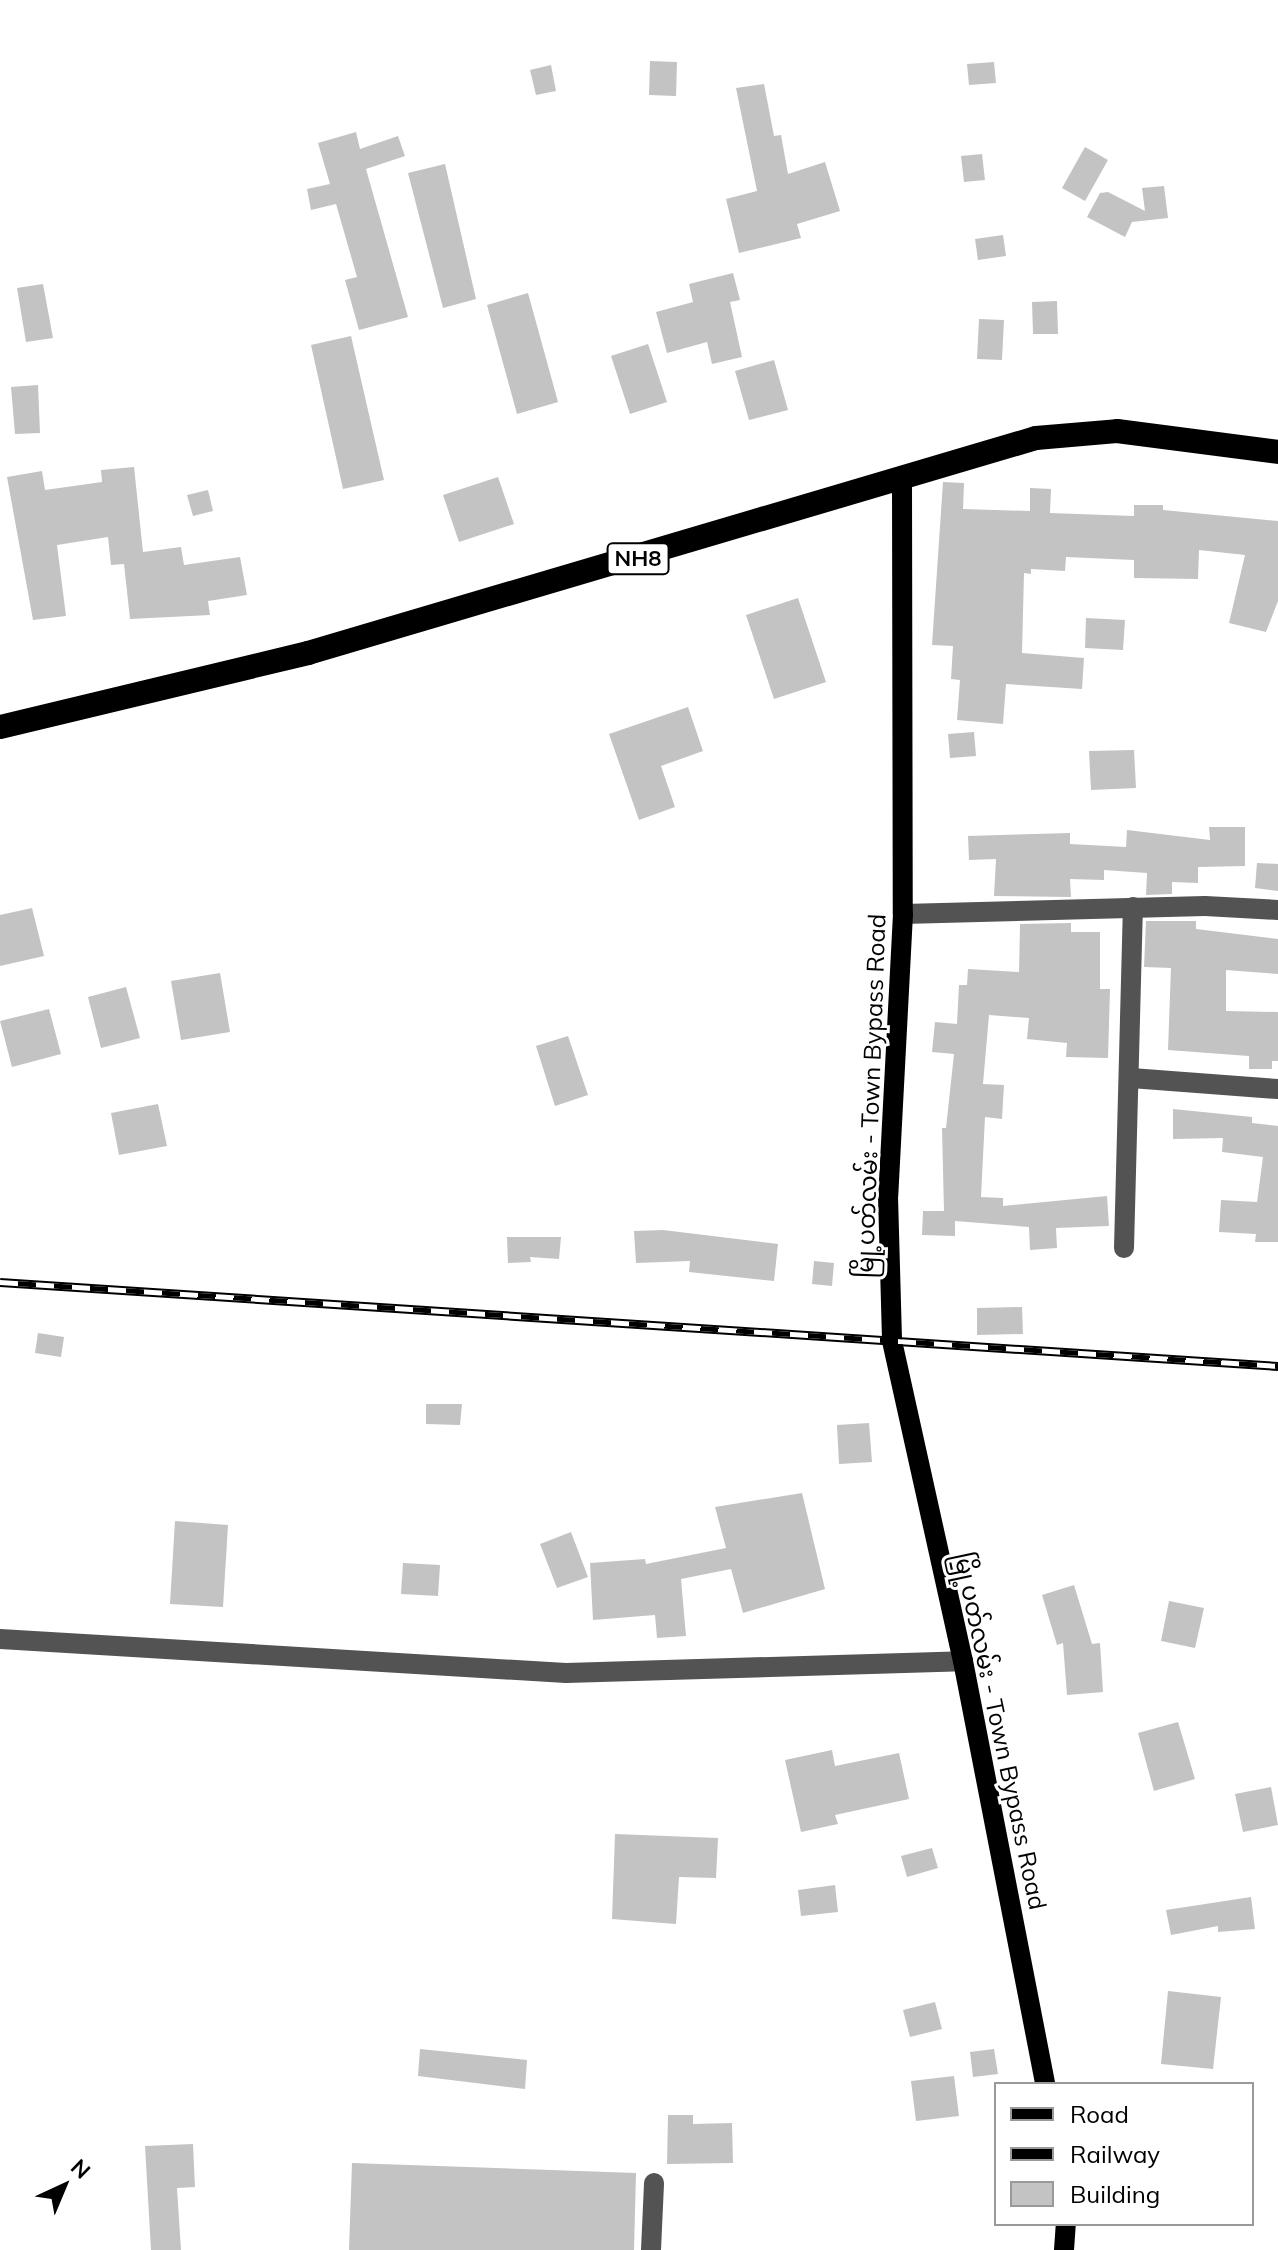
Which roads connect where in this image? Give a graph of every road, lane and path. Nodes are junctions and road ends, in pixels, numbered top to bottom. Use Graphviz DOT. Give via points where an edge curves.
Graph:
graph roads {
  1 [pos="1278,452"];
  2 [pos="902,479"];
  3 [pos="0,727"];
  4 [pos="1133,907"];
  5 [pos="1278,910"];
  6 [pos="903,914"];
  7 [pos="1131,1078"];
  8 [pos="1278,1089"];
  9 [pos="1124,1248"];
  10 [pos="0,1639"];
  11 [pos="963,1661"];
  12 [pos="1045,2082"];
  13 [pos="654,2183"];
  14 [pos="1066,2226"];
  15 [pos="651,2250"];
  16 [pos="1064,2250"];
  1 -- 2 [label="highway, NH8" via="1117,431 1036,438"];
  2 -- 3 [label="highway, NH8" via="308,653"];
  2 -- 6 [label="main road, မြို့ပတ်လမ်း - Town Bypass Road"];
  4 -- 5 [label="street"];
  4 -- 6 [label="street"];
  4 -- 7 [label="street"];
  6 -- 11 [label="main road, မြို့ပတ်လမ်း - Town Bypass Road" via="888,1196 892,1341"];
  7 -- 8 [label="street"];
  7 -- 9 [label="street"];
  10 -- 11 [label="street" via="566,1673"];
  11 -- 12 [label="main road, မြို့ပတ်လမ်း - Town Bypass Road"];
  13 -- 15 [label="street"];
  14 -- 16 [label="main road"];
}
